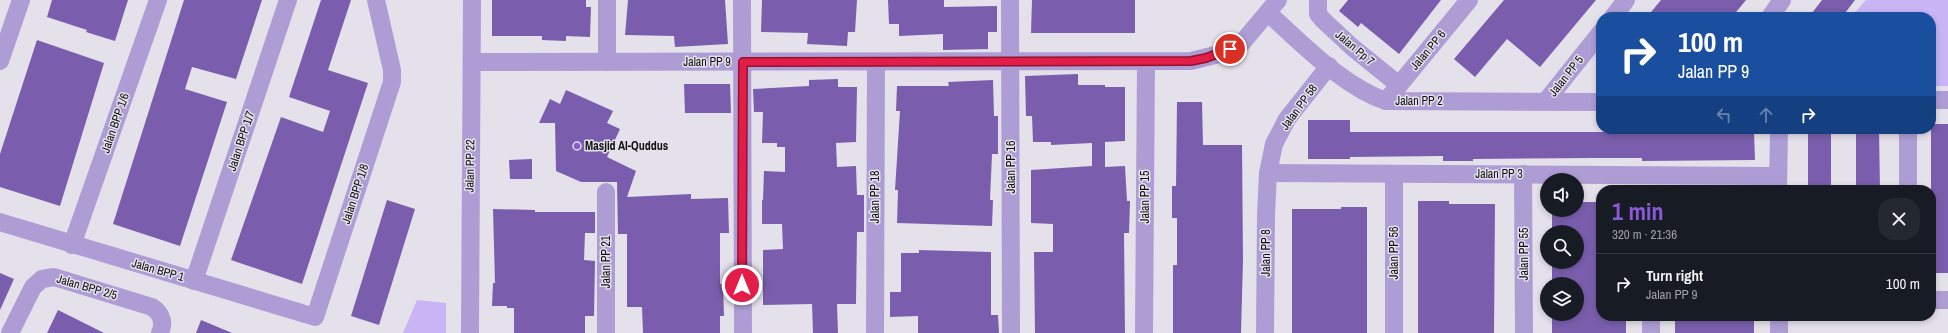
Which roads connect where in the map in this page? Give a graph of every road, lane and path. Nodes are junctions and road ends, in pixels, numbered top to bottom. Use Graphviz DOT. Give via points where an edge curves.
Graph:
graph roads {
  1 [pos="21,0"];
  2 [pos="158,0"];
  3 [pos="288,0"];
  4 [pos="376,0"];
  5 [pos="472,0"];
  6 [pos="607,0"];
  7 [pos="742,0"];
  8 [pos="1010,0"];
  9 [pos="1470,0"];
  10 [pos="1626,0"];
  11 [pos="1782,0"];
  12 [pos="1317,4"];
  13 [pos="1273,6"];
  14 [pos="1617,12"];
  15 [pos="1774,12"];
  16 [pos="1596,38"];
  17 [pos="0,61"];
  18 [pos="472,62"];
  19 [pos="608,62"];
  20 [pos="743,62"];
  21 [pos="876,62"];
  22 [pos="1010,62"];
  23 [pos="1146,62"];
  24 [pos="1329,66"];
  25 [pos="1399,85"];
  26 [pos="1936,100"];
  27 [pos="1948,100"];
  28 [pos="1386,101"];
  29 [pos="1546,101"];
  30 [pos="1596,102"];
  31 [pos="1779,134"];
  32 [pos="1908,134"];
  33 [pos="1268,173"];
  34 [pos="1394,174"];
  35 [pos="1524,174"];
  36 [pos="1651,182"];
  37 [pos="1778,183"];
  38 [pos="1908,185"];
  39 [pos="606,192"];
  40 [pos="0,222"];
  41 [pos="72,245"];
  42 [pos="194,281"];
  43 [pos="1936,300"];
  44 [pos="1948,300"];
  45 [pos="315,317"];
  46 [pos="1651,321"];
  47 [pos="1779,321"];
  48 [pos="161,326"];
  49 [pos="10,333"];
  50 [pos="470,333"];
  51 [pos="606,333"];
  52 [pos="743,333"];
  53 [pos="875,333"];
  54 [pos="1011,333"];
  55 [pos="1144,333"];
  56 [pos="1265,333"];
  57 [pos="1394,333"];
  58 [pos="1524,333"];
  59 [pos="1651,333"];
  60 [pos="1779,333"];
  1 -- 17 [label="street"];
  2 -- 41 [label="street, Jalan BPP 1/6"];
  3 -- 42 [label="street, Jalan BPP 1/7"];
  4 -- 45 [label="street, Jalan BPP 1/8" via="392,70 392,82"];
  5 -- 18 [label="street, Jalan PP 22"];
  6 -- 19 [label="street"];
  7 -- 20 [label="street"];
  8 -- 22 [label="street, Jalan PP 16"];
  9 -- 25 [label="street, Jalan PP 6"];
  10 -- 14 [label="street"];
  11 -- 15 [label="street"];
  12 -- 25 [label="street, Jalan Pp 7" via="1318,14 1323,20"];
  13 -- 23 [label="street, Jalan PP 9" via="1241,44 1219,54 1191,61"];
  13 -- 24 [label="street, Jalan PP 2"];
  16 -- 29 [label="street, Jalan PP 5"];
  18 -- 19 [label="street, Jalan PP 9"];
  18 -- 50 [label="street, Jalan PP 22"];
  19 -- 20 [label="street, Jalan PP 9"];
  20 -- 21 [label="street, Jalan PP 9"];
  20 -- 52 [label="street"];
  21 -- 22 [label="street, Jalan PP 9"];
  21 -- 53 [label="street, Jalan PP 18"];
  22 -- 23 [label="street, Jalan PP 9"];
  22 -- 54 [label="street, Jalan PP 16"];
  23 -- 55 [label="street, Jalan PP 15"];
  24 -- 28 [label="street, Jalan PP 2" via="1370,96"];
  24 -- 33 [label="street, Jalan PP 58" via="1287,119 1274,144"];
  25 -- 28 [label="street, Jalan PP 6"];
  26 -- 27 [label="street"];
  28 -- 29 [label="street, Jalan PP 2"];
  29 -- 30 [label="street, Jalan PP 2"];
  31 -- 37 [label="street"];
  32 -- 38 [label="street"];
  33 -- 34 [label="street, Jalan PP 3"];
  33 -- 56 [label="street, Jalan PP 8"];
  34 -- 35 [label="street, Jalan PP 3"];
  34 -- 57 [label="street, Jalan PP 56"];
  35 -- 36 [label="street, Jalan PP 3"];
  35 -- 58 [label="street, Jalan PP 55"];
  36 -- 37 [label="street, Jalan PP 3"];
  39 -- 51 [label="street, Jalan PP 21"];
  40 -- 41 [label="street, Jalan BPP 1"];
  41 -- 42 [label="street, Jalan BPP 1"];
  42 -- 45 [label="street, Jalan BPP 1"];
  43 -- 44 [label="street"];
  46 -- 59 [label="street"];
  47 -- 60 [label="street"];
  48 -- 49 [label="street, Jalan BPP 2/5" via="159,311 152,307 54,276 42,279 33,287"];
}
